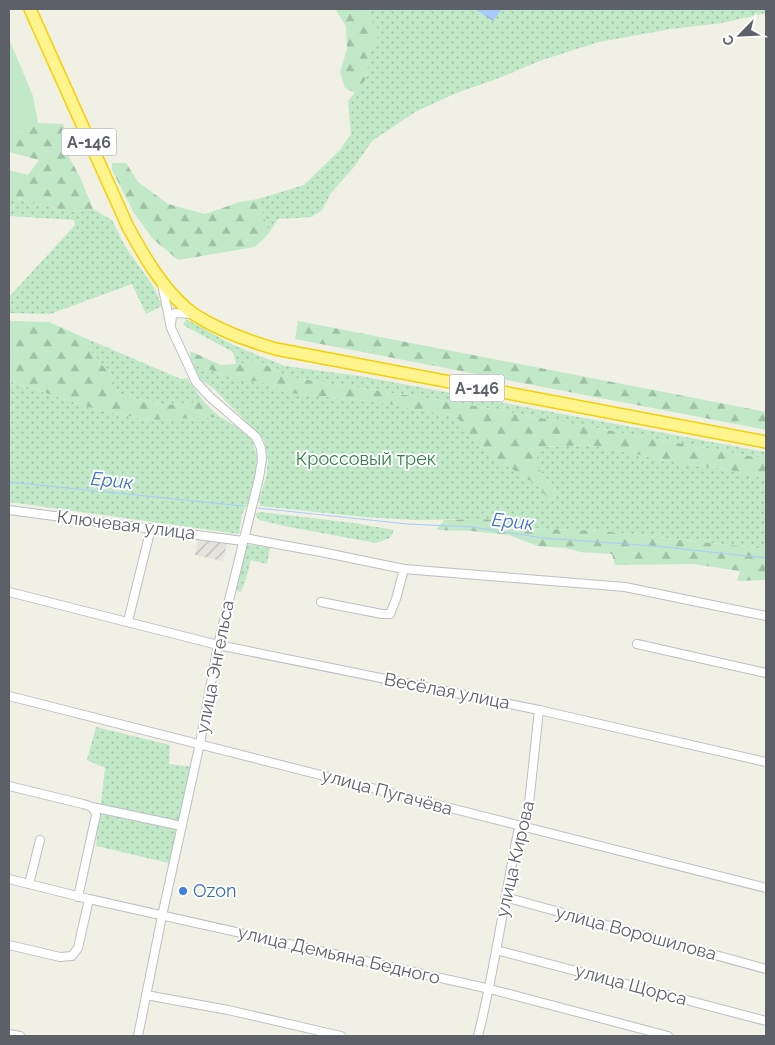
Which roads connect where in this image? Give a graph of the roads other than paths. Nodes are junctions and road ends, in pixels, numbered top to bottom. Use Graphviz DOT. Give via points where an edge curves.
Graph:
graph roads {
  1 [pos="30,9"];
  2 [pos="161,280"];
  3 [pos="193,314"];
  4 [pos="171,328"];
  5 [pos="766,442"];
  6 [pos="9,510"];
  7 [pos="151,528"];
  8 [pos="243,539"];
  9 [pos="404,569"];
  10 [pos="9,592"];
  11 [pos="321,602"];
  12 [pos="766,616"];
  13 [pos="128,621"];
  14 [pos="637,644"];
  15 [pos="218,645"];
  16 [pos="766,673"];
  17 [pos="9,696"];
  18 [pos="539,710"];
  19 [pos="200,744"];
  20 [pos="766,762"];
  21 [pos="9,786"];
  22 [pos="92,807"];
  23 [pos="182,826"];
  24 [pos="522,828"];
  25 [pos="40,840"];
  26 [pos="9,879"];
  27 [pos="29,884"];
  28 [pos="766,888"];
  29 [pos="78,897"];
  30 [pos="505,897"];
  31 [pos="89,900"];
  32 [pos="162,916"];
  33 [pos="9,946"];
  34 [pos="496,950"];
  35 [pos="766,969"];
  36 [pos="490,989"];
  37 [pos="146,995"];
  38 [pos="766,1021"];
  39 [pos="138,1036"];
  40 [pos="341,1036"];
  41 [pos="478,1036"];
  42 [pos="668,1036"];
  1 -- 2 [label="highway, А-146" via="128,227"];
  2 -- 3 [label="highway, А-146"];
  2 -- 4 [label="street, улица Энгельса"];
  3 -- 4 [label="street" via="175,313"];
  3 -- 5 [label="highway, А-146" via="231,334 276,349"];
  4 -- 8 [label="street, улица Энгельса" via="196,382 256,437 261,448 259,478"];
  6 -- 7 [label="street, Ключевая улица"];
  7 -- 8 [label="street, Ключевая улица"];
  7 -- 13 [label="street"];
  8 -- 9 [label="street, Ключевая улица"];
  8 -- 15 [label="street, улица Энгельса"];
  9 -- 11 [label="street" via="390,614"];
  9 -- 12 [label="street, Ключевая улица" via="625,587"];
  10 -- 13 [label="street, Весёлая улица"];
  13 -- 15 [label="street, Весёлая улица"];
  14 -- 16 [label="street"];
  15 -- 18 [label="street, Весёлая улица"];
  15 -- 19 [label="street, улица Энгельса"];
  17 -- 19 [label="street, улица Пугачёва"];
  18 -- 20 [label="street, Весёлая улица"];
  18 -- 24 [label="street, улица Кирова" via="528,813"];
  19 -- 23 [label="street, улица Энгельса"];
  19 -- 24 [label="street, улица Пугачёва"];
  21 -- 22 [label="street"];
  22 -- 23 [label="street"];
  22 -- 29 [label="street" via="96,815"];
  23 -- 32 [label="street, улица Энгельса"];
  24 -- 28 [label="street, улица Пугачёва"];
  24 -- 30 [label="street, улица Кирова" via="518,832"];
  25 -- 27 [label="street"];
  26 -- 27 [label="street, улица Демьяна Бедного"];
  27 -- 29 [label="street, улица Демьяна Бедного"];
  29 -- 31 [label="street, улица Демьяна Бедного"];
  30 -- 34 [label="street, улица Кирова"];
  30 -- 35 [label="street, улица Ворошилова"];
  31 -- 32 [label="street, улица Демьяна Бедного"];
  31 -- 33 [label="street" via="78,948 72,956 60,957"];
  32 -- 36 [label="street, улица Демьяна Бедного"];
  32 -- 37 [label="street, улица Энгельса"];
  34 -- 36 [label="street, улица Кирова"];
  34 -- 38 [label="street, улица Щорса"];
  36 -- 41 [label="street, улица Кирова"];
  36 -- 42 [label="street, улица Демьяна Бедного"];
  37 -- 39 [label="street, улица Энгельса"];
  37 -- 40 [label="street"];
}
